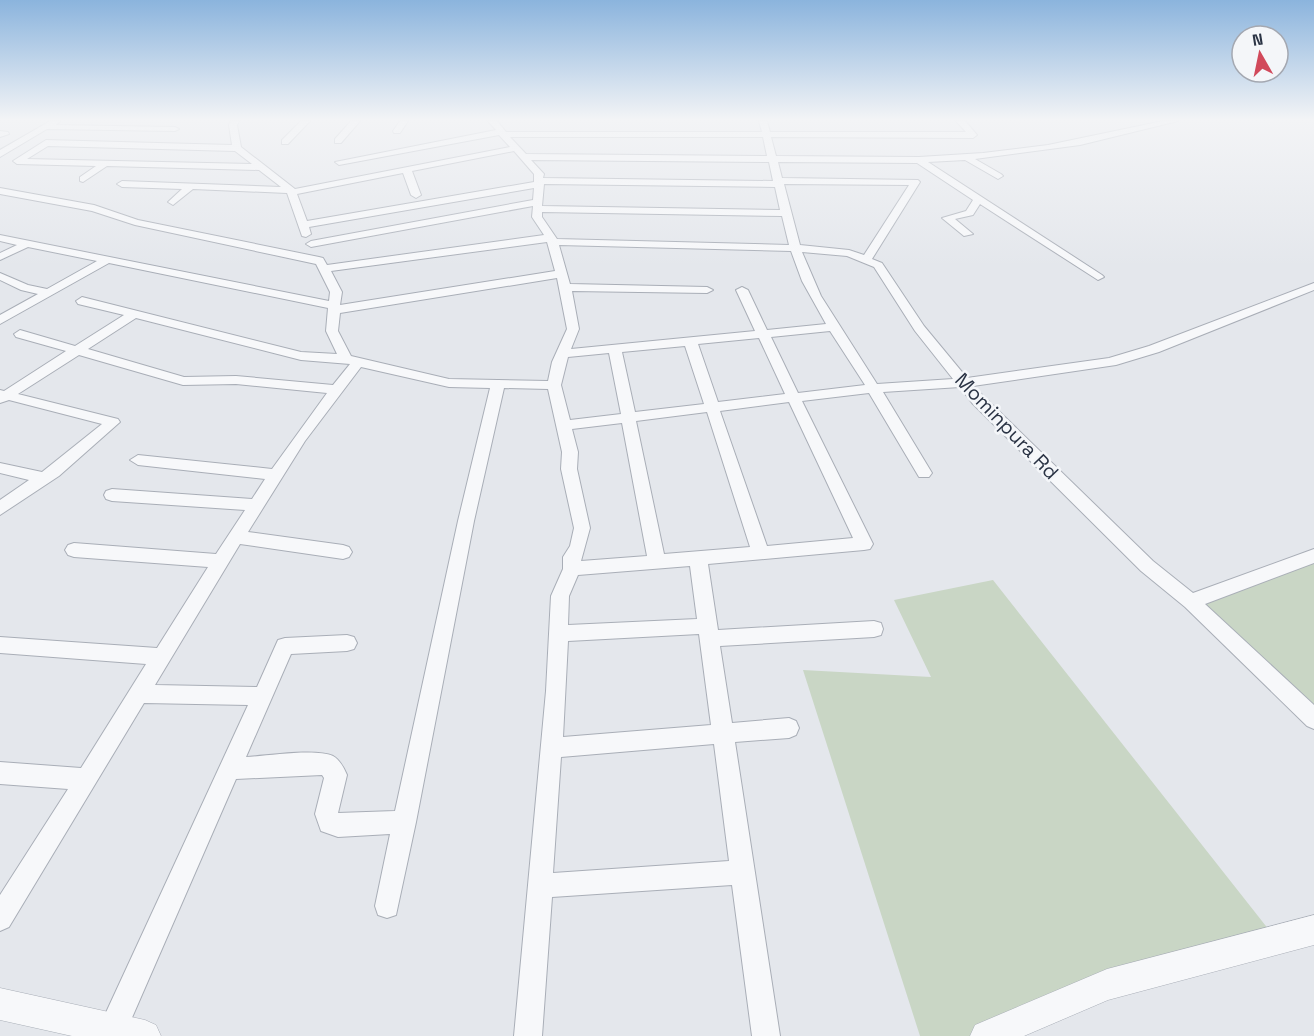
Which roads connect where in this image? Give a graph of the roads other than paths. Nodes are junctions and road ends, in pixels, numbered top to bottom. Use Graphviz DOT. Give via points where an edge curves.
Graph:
graph roads {
  1 [pos="97,169"];
  2 [pos="266,169"];
  3 [pos="411,169"];
  4 [pos="535,169"];
  5 [pos="776,169"];
  6 [pos="933,169"];
  7 [pos="987,169"];
  8 [pos="406,170"];
  9 [pos="998,176"];
  10 [pos="83,179"];
  11 [pos="539,183"];
  12 [pos="779,183"];
  13 [pos="122,184"];
  14 [pos="190,187"];
  15 [pos="0,191"];
  16 [pos="291,191"];
  17 [pos="416,195"];
  18 [pos="978,200"];
  19 [pos="173,202"];
  20 [pos="537,205"];
  21 [pos="786,213"];
  22 [pos="302,225"];
  23 [pos="968,234"];
  24 [pos="0,238"];
  25 [pos="551,240"];
  26 [pos="26,244"];
  27 [pos="311,244"];
  28 [pos="795,248"];
  29 [pos="0,257"];
  30 [pos="107,260"];
  31 [pos="866,260"];
  32 [pos="322,266"];
  33 [pos="561,274"];
  34 [pos="0,276"];
  35 [pos="1098,277"];
  36 [pos="1314,286"];
  37 [pos="566,287"];
  38 [pos="707,290"];
  39 [pos="742,290"];
  40 [pos="49,292"];
  41 [pos="82,301"];
  42 [pos="334,308"];
  43 [pos="134,314"];
  44 [pos="0,320"];
  45 [pos="835,327"];
  46 [pos="20,334"];
  47 [pos="762,335"];
  48 [pos="690,342"];
  49 [pos="615,349"];
  50 [pos="78,350"];
  51 [pos="562,354"];
  52 [pos="352,360"];
  53 [pos="963,383"];
  54 [pos="498,384"];
  55 [pos="554,385"];
  56 [pos="874,388"];
  57 [pos="336,390"];
  58 [pos="2,396"];
  59 [pos="794,398"];
  60 [pos="713,407"];
  61 [pos="629,417"];
  62 [pos="564,425"];
  63 [pos="138,459"];
  64 [pos="0,468"];
  65 [pos="924,473"];
  66 [pos="276,475"];
  67 [pos="43,478"];
  68 [pos="112,495"];
  69 [pos="257,505"];
  70 [pos="0,509"];
  71 [pos="236,537"];
  72 [pos="74,550"];
  73 [pos="343,552"];
  74 [pos="761,553"];
  75 [pos="1314,556"];
  76 [pos="698,558"];
  77 [pos="220,561"];
  78 [pos="657,562"];
  79 [pos="572,569"];
  80 [pos="1191,602"];
  81 [pos="874,629"];
  82 [pos="709,633"];
  83 [pos="558,634"];
  84 [pos="347,643"];
  85 [pos="0,645"];
  86 [pos="160,657"];
  87 [pos="137,694"];
  88 [pos="262,696"];
  89 [pos="1314,718"];
  90 [pos="789,728"];
  91 [pos="723,734"];
  92 [pos="551,748"];
  93 [pos="230,770"];
  94 [pos="0,772"];
  95 [pos="85,779"];
  96 [pos="405,822"];
  97 [pos="742,872"];
  98 [pos="540,886"];
  99 [pos="387,906"];
  100 [pos="0,918"];
  101 [pos="1314,930"];
  102 [pos="0,1004"];
  103 [pos="113,1029"];
  104 [pos="145,1036"];
  105 [pos="528,1036"];
  106 [pos="766,1036"];
  107 [pos="986,1036"];
  1 -- 10 [label="street"];
  2 -- 16 [label="street"];
  3 -- 8 [label="street"];
  4 -- 11 [label="street"];
  5 -- 12 [label="street"];
  6 -- 18 [label="street"];
  7 -- 9 [label="street"];
  8 -- 16 [label="street"];
  8 -- 17 [label="street"];
  11 -- 12 [label="street"];
  11 -- 20 [label="street"];
  11 -- 22 [label="street"];
  12 -- 21 [label="street"];
  12 -- 31 [label="street" via="915,182"];
  13 -- 14 [label="street"];
  14 -- 16 [label="street"];
  14 -- 19 [label="street"];
  15 -- 32 [label="street" via="94,208 135,222"];
  16 -- 22 [label="street"];
  18 -- 23 [label="street" via="969,213 947,218"];
  18 -- 35 [label="street"];
  20 -- 21 [label="street"];
  20 -- 25 [label="street" via="537,217"];
  20 -- 27 [label="street"];
  21 -- 28 [label="street"];
  22 -- 27 [label="street"];
  24 -- 26 [label="street"];
  25 -- 28 [label="street, Mominpura Rd"];
  25 -- 32 [label="street, Mominpura Rd"];
  25 -- 33 [label="street"];
  26 -- 29 [label="street"];
  26 -- 30 [label="street"];
  27 -- 32 [label="street"];
  28 -- 31 [label="street, Mominpura Rd" via="849,253"];
  28 -- 45 [label="street" via="811,291"];
  30 -- 40 [label="street"];
  30 -- 42 [label="street"];
  31 -- 53 [label="street, Mominpura Rd" via="878,265 919,328"];
  32 -- 42 [label="street" via="336,292"];
  33 -- 37 [label="street"];
  33 -- 42 [label="street"];
  34 -- 40 [label="street" via="25,288"];
  36 -- 53 [label="street" via="1111,362"];
  37 -- 38 [label="street"];
  37 -- 51 [label="street" via="573,329"];
  39 -- 47 [label="street"];
  40 -- 44 [label="street"];
  41 -- 43 [label="street"];
  42 -- 52 [label="street" via="332,331"];
  43 -- 50 [label="street"];
  43 -- 52 [label="street" via="301,356"];
  45 -- 47 [label="street"];
  45 -- 56 [label="street"];
  46 -- 50 [label="street"];
  47 -- 48 [label="street"];
  47 -- 59 [label="street"];
  48 -- 49 [label="street"];
  48 -- 60 [label="street"];
  49 -- 51 [label="street"];
  49 -- 61 [label="street"];
  50 -- 57 [label="street" via="183,381 236,380"];
  50 -- 58 [label="street"];
  51 -- 55 [label="street"];
  52 -- 54 [label="street" via="449,383"];
  52 -- 57 [label="street"];
  53 -- 56 [label="street"];
  53 -- 80 [label="street, Mominpura Rd" via="1148,566"];
  54 -- 55 [label="street"];
  54 -- 96 [label="street"];
  55 -- 62 [label="street"];
  56 -- 59 [label="street"];
  56 -- 65 [label="street"];
  57 -- 66 [label="street"];
  58 -- 67 [label="street" via="113,422"];
  59 -- 60 [label="street"];
  59 -- 74 [label="street" via="864,544"];
  60 -- 61 [label="street"];
  60 -- 74 [label="street"];
  61 -- 62 [label="street"];
  61 -- 78 [label="street"];
  62 -- 79 [label="street" via="582,528"];
  63 -- 66 [label="street"];
  64 -- 67 [label="street"];
  66 -- 69 [label="street"];
  67 -- 70 [label="street"];
  68 -- 69 [label="street"];
  69 -- 71 [label="street"];
  71 -- 73 [label="street"];
  71 -- 77 [label="street"];
  72 -- 77 [label="street"];
  74 -- 76 [label="street"];
  75 -- 80 [label="street"];
  76 -- 78 [label="street"];
  76 -- 82 [label="street"];
  77 -- 86 [label="street"];
  78 -- 79 [label="street"];
  79 -- 83 [label="street" via="560,596"];
  80 -- 89 [label="street, Mominpura Rd"];
  81 -- 82 [label="street"];
  82 -- 83 [label="street"];
  82 -- 91 [label="street"];
  83 -- 92 [label="street"];
  84 -- 88 [label="street" via="285,646"];
  85 -- 86 [label="street"];
  86 -- 87 [label="street"];
  87 -- 88 [label="street"];
  87 -- 95 [label="street"];
  88 -- 93 [label="street"];
  90 -- 91 [label="street"];
  91 -- 92 [label="street"];
  91 -- 97 [label="street"];
  92 -- 98 [label="street"];
  93 -- 96 [label="street" via="328,765 336,775 326,814 328,823"];
  93 -- 103 [label="street"];
  94 -- 95 [label="street"];
  95 -- 100 [label="street"];
  96 -- 99 [label="street"];
  97 -- 98 [label="street"];
  97 -- 106 [label="street"];
  98 -- 105 [label="street"];
  101 -- 107 [label="street" via="1107,985"];
  102 -- 103 [label="street"];
  103 -- 104 [label="street"];
}
